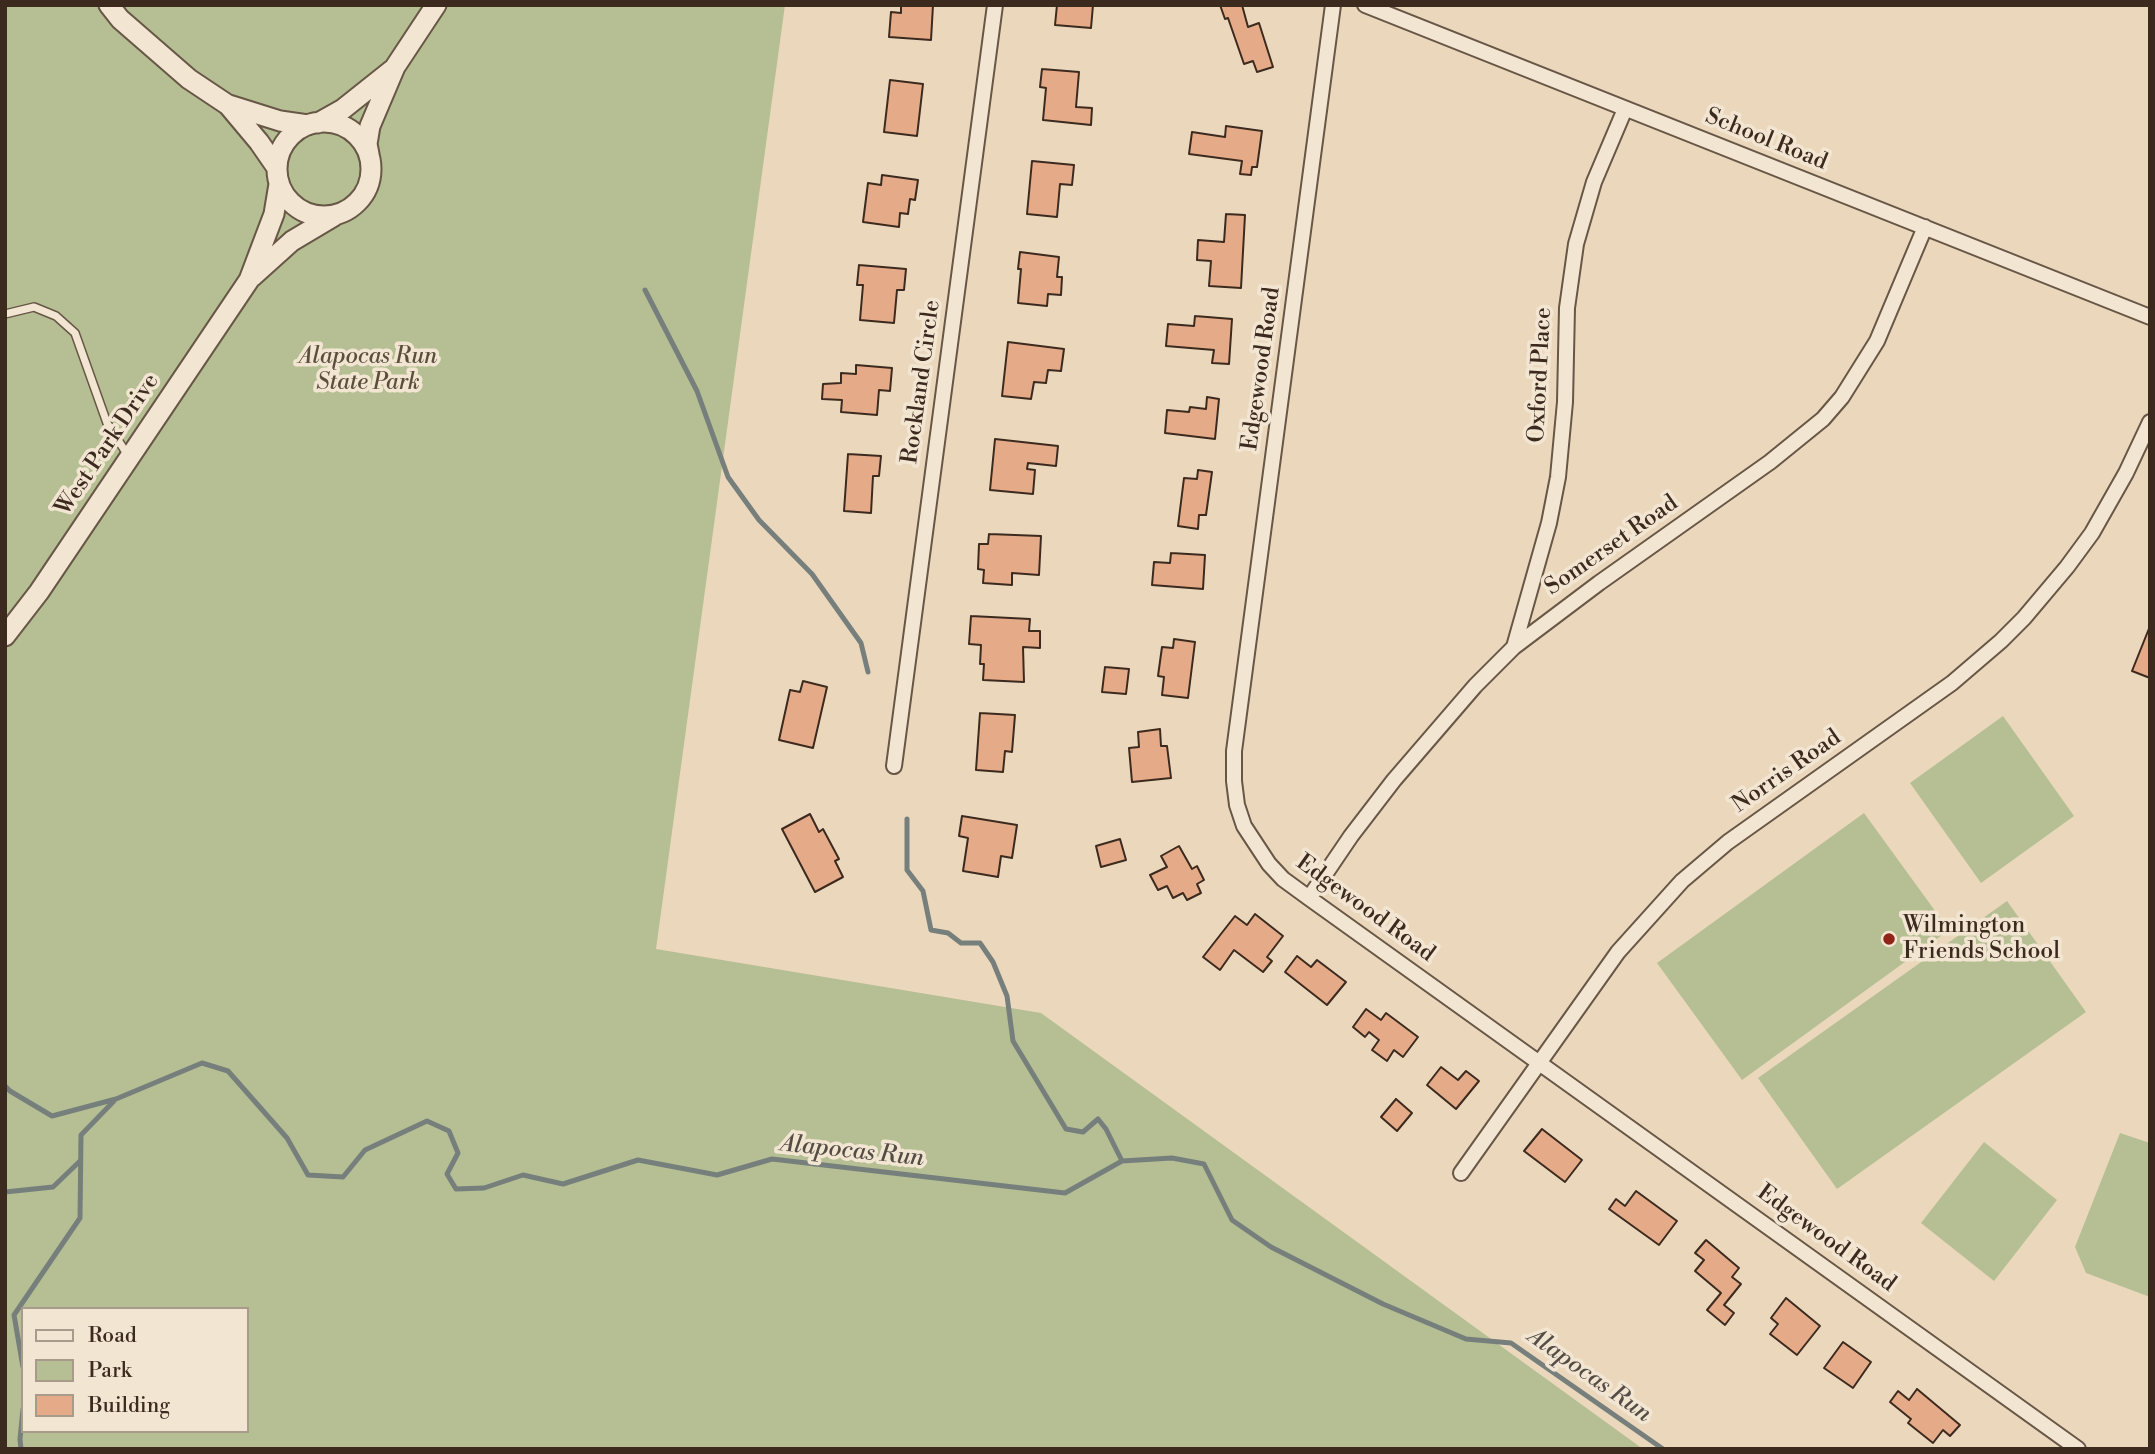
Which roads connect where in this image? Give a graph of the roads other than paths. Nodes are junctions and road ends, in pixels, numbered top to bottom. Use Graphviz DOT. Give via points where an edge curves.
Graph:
graph roads {
  1 [pos="109,5"];
  2 [pos="436,5"];
  3 [pos="995,5"];
  4 [pos="1333,5"];
  5 [pos="1365,5"];
  6 [pos="395,67"];
  7 [pos="228,105"];
  8 [pos="1625,109"];
  9 [pos="313,124"];
  10 [pos="369,159"];
  11 [pos="278,176"];
  12 [pos="341,213"];
  13 [pos="1926,227"];
  14 [pos="249,280"];
  15 [pos="5,314"];
  16 [pos="2150,317"];
  17 [pos="2150,422"];
  18 [pos="130,457"];
  19 [pos="5,636"];
  20 [pos="1514,647"];
  21 [pos="894,766"];
  22 [pos="1309,898"];
  23 [pos="1540,1062"];
  24 [pos="1461,1173"];
  25 [pos="2078,1449"];
  1 -- 7 [label="street" via="189,79"];
  2 -- 6 [label="street"];
  3 -- 21 [label="street, Rockland Circle"];
  4 -- 22 [label="street, Edgewood Road" via="1234,751 1235,793 1244,826 1269,864"];
  5 -- 8 [label="street, School Road"];
  6 -- 9 [label="street" via="343,109"];
  6 -- 10 [label="street" via="370,126"];
  7 -- 9 [label="street" via="280,121"];
  7 -- 11 [label="street" via="259,142"];
  8 -- 13 [label="street, School Road"];
  8 -- 20 [label="street, Oxford Place" via="1594,183 1576,244 1567,308 1558,477"];
  9 -- 10 [label="street" via="332,123 350,131"];
  9 -- 11 [label="street" via="289,138 280,152"];
  10 -- 12 [label="street" via="370,177 364,194"];
  11 -- 12 [label="street" via="292,203 304,212"];
  11 -- 14 [label="street, West Park Drive" via="274,214"];
  12 -- 14 [label="street, West Park Drive" via="292,241"];
  13 -- 16 [label="street, School Road"];
  13 -- 20 [label="street, Somerset Road" via="1877,341 1823,419"];
  14 -- 18 [label="street, West Park Drive"];
  15 -- 18 [label="lane" via="34,307 56,316 75,333 107,423"];
  17 -- 23 [label="street, Norris Road" via="2092,533 2024,618 1952,683 1728,842 1682,881 1618,952"];
  18 -- 19 [label="street, West Park Drive"];
  20 -- 22 [label="street, Somerset Road" via="1394,780"];
  22 -- 23 [label="street, Edgewood Road"];
  23 -- 24 [label="street, Norris Road"];
  23 -- 25 [label="street, Edgewood Road"];
}
